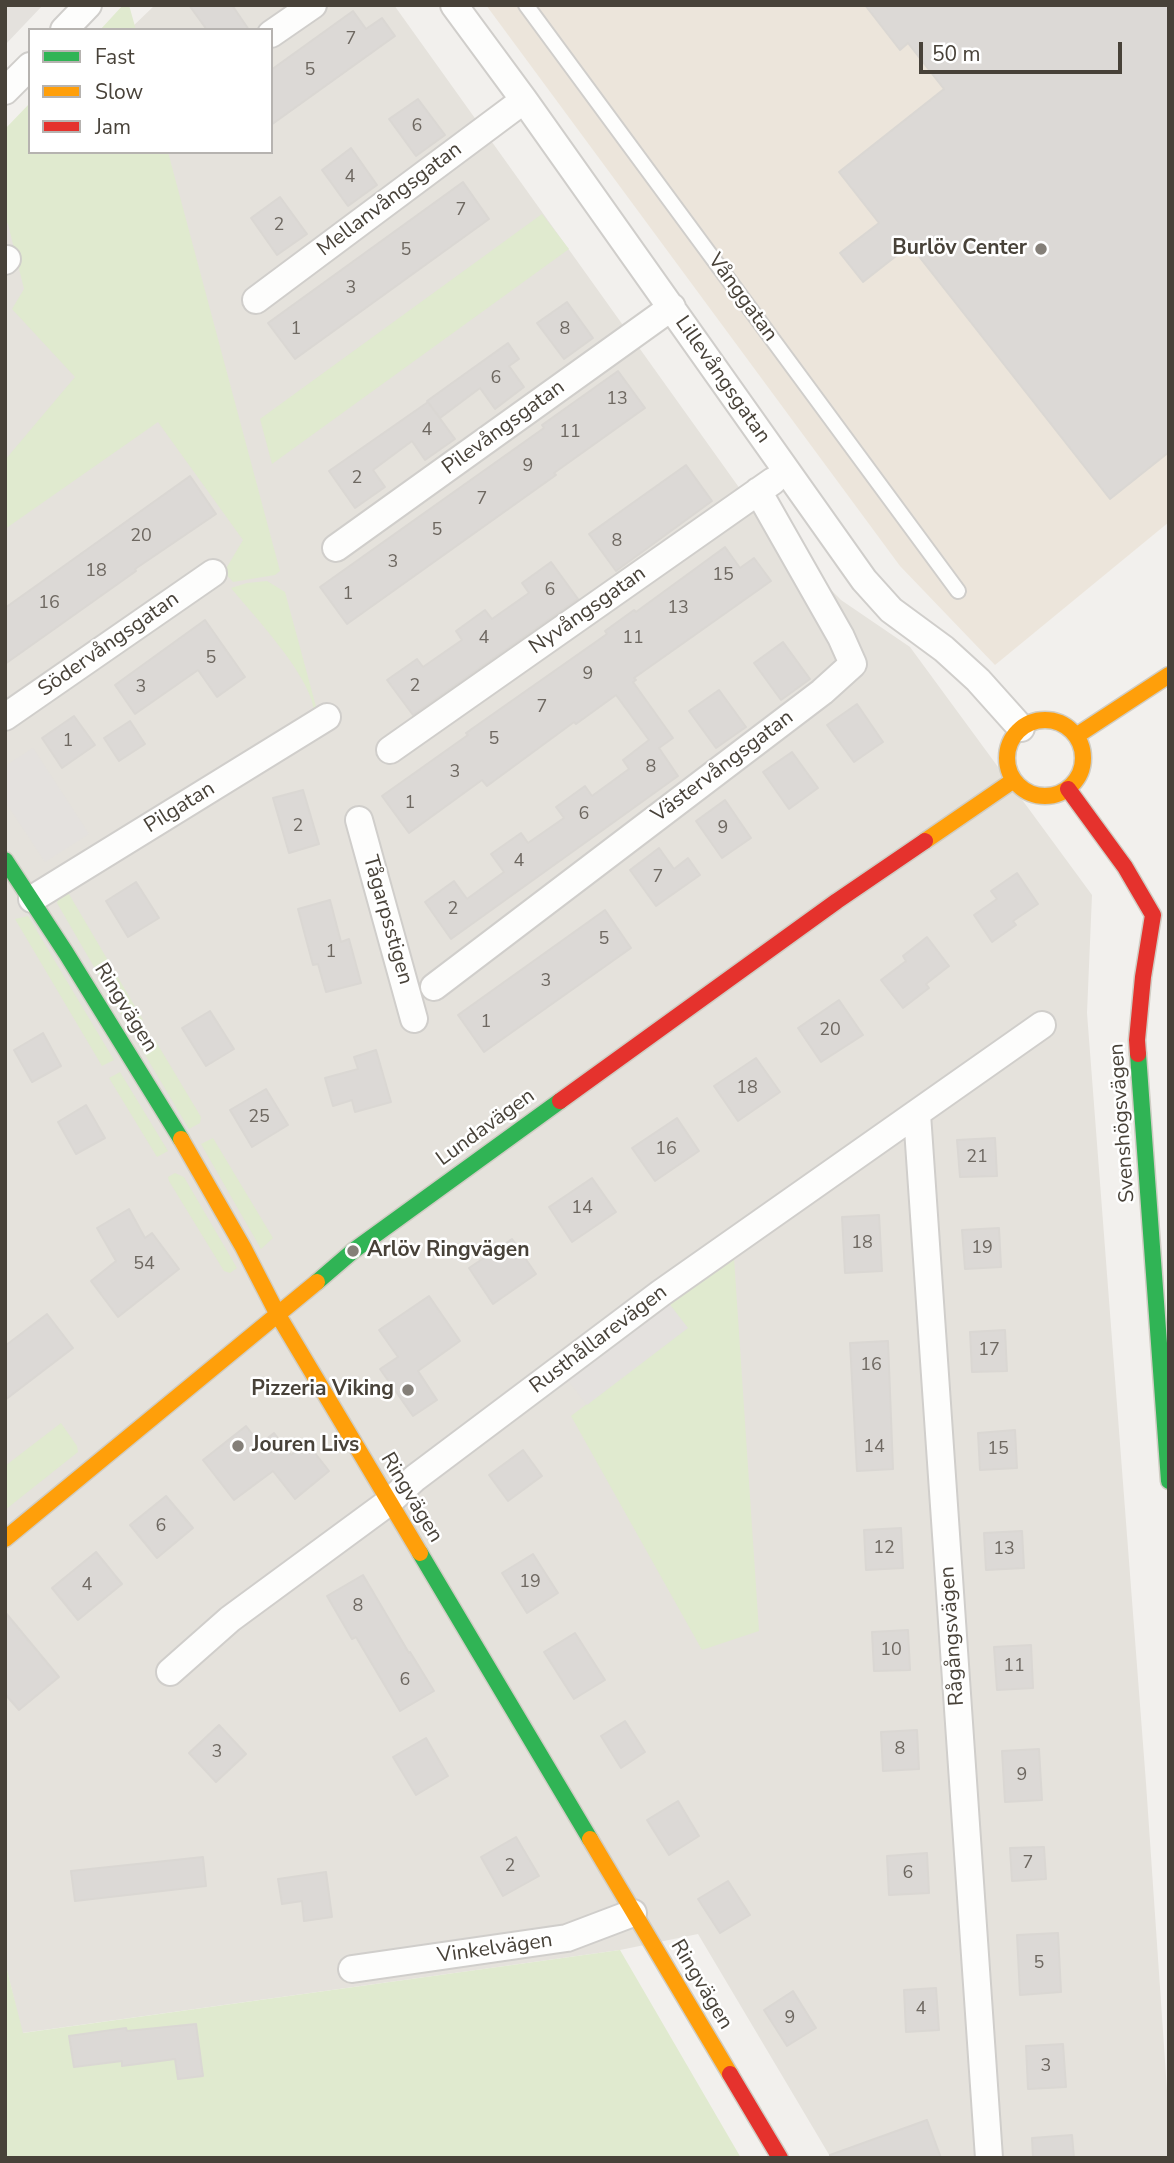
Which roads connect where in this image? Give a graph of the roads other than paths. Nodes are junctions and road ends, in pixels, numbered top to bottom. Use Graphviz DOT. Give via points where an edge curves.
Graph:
graph roads {
  1 [pos="88,5"];
  2 [pos="313,5"];
  3 [pos="454,5"];
  4 [pos="526,5"];
  5 [pos="66,28"];
  6 [pos="273,33"];
  7 [pos="28,68"];
  8 [pos="5,91"];
  9 [pos="524,100"];
  10 [pos="256,300"];
  11 [pos="671,307"];
  12 [pos="786,472"];
  13 [pos="758,491"];
  14 [pos="336,548"];
  15 [pos="213,573"];
  16 [pos="958,591"];
  17 [pos="1169,675"];
  18 [pos="5,717"];
  19 [pos="327,717"];
  20 [pos="1021,728"];
  21 [pos="1076,736"];
  22 [pos="390,750"];
  23 [pos="1014,780"];
  24 [pos="1068,789"];
  25 [pos="359,820"];
  26 [pos="5,860"];
  27 [pos="32,899"];
  28 [pos="1161,910"];
  29 [pos="434,987"];
  30 [pos="414,1019"];
  31 [pos="1042,1025"];
  32 [pos="917,1114"];
  33 [pos="278,1315"];
  34 [pos="1169,1481"];
  35 [pos="389,1502"];
  36 [pos="5,1539"];
  37 [pos="170,1672"];
  38 [pos="633,1913"];
  39 [pos="352,1969"];
  40 [pos="780,2158"];
  41 [pos="989,2158"];
  1 -- 5 [label="street"];
  2 -- 6 [label="street"];
  3 -- 9 [label="street, Lillevångsgatan"];
  4 -- 16 [label="lane, Vånggatan"];
  7 -- 8 [label="street"];
  9 -- 10 [label="street, Mellanvångsgatan"];
  9 -- 11 [label="street, Lillevångsgatan"];
  11 -- 12 [label="street, Lillevångsgatan"];
  11 -- 14 [label="street, Pilevångsgatan"];
  12 -- 13 [label="street, Nyvångsgatan"];
  12 -- 20 [label="street, Lillevångsgatan" via="891,610 944,649"];
  13 -- 22 [label="street, Nyvångsgatan"];
  13 -- 29 [label="street, Västervångsgatan" via="853,664"];
  15 -- 18 [label="street, Södervångsgatan"];
  17 -- 21 [label="street"];
  19 -- 27 [label="street, Pilgatan"];
  20 -- 21 [label="street" via="1044,720 1067,727"];
  20 -- 23 [label="street" via="1006,759"];
  21 -- 24 [label="street" via="1082,764"];
  23 -- 24 [label="street" via="1039,796"];
  23 -- 33 [label="street, Lundavägen" via="837,901 353,1251"];
  24 -- 28 [label="street, Svenshögsvägen"];
  25 -- 30 [label="street, Tågarpsstigen"];
  26 -- 27 [label="street, Ringvägen"];
  27 -- 33 [label="street, Ringvägen" via="176,1129"];
  28 -- 34 [label="street, Svenshögsvägen" via="1143,977 1137,1040"];
  31 -- 32 [label="street, Rusthållarevägen"];
  32 -- 35 [label="street, Rusthållarevägen" via="661,1293"];
  32 -- 41 [label="street, Rågångsvägen"];
  33 -- 35 [label="street, Ringvägen"];
  33 -- 36 [label="street, Lundavägen"];
  35 -- 37 [label="street, Rusthållarevägen" via="230,1619"];
  35 -- 38 [label="street, Ringvägen"];
  38 -- 39 [label="street, Vinkelvägen" via="567,1938"];
  38 -- 40 [label="street, Ringvägen"];
}
